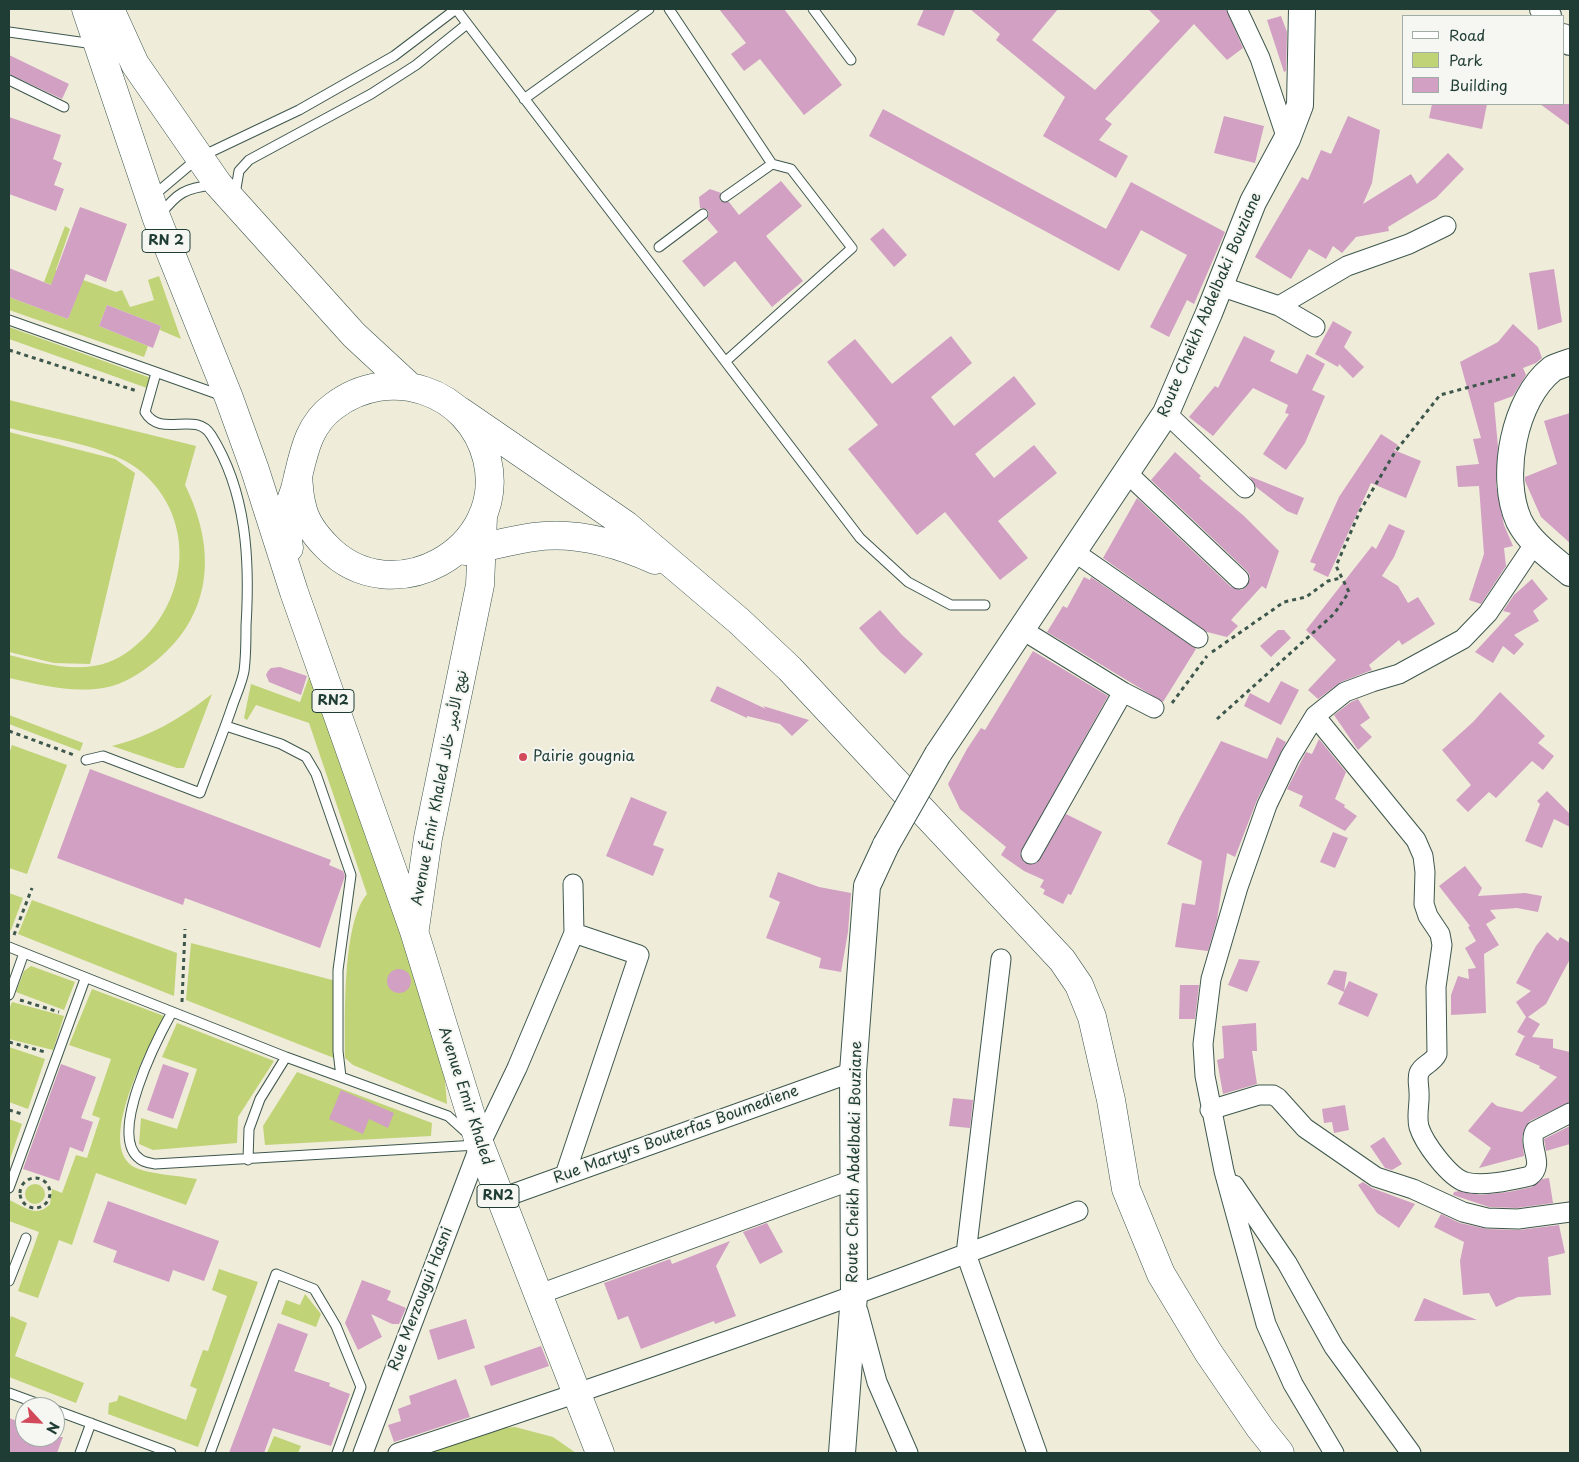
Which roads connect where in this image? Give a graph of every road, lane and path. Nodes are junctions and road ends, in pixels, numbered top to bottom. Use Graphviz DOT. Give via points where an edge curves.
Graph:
graph roads {
  1 [pos="86,9"];
  2 [pos="110,9"];
  3 [pos="456,9"];
  4 [pos="649,9"];
  5 [pos="669,9"];
  6 [pos="813,9"];
  7 [pos="1237,9"];
  8 [pos="1302,9"];
  9 [pos="467,24"];
  10 [pos="9,32"];
  11 [pos="99,45"];
  12 [pos="851,60"];
  13 [pos="9,80"];
  14 [pos="524,98"];
  15 [pos="64,107"];
  16 [pos="1287,139"];
  17 [pos="198,158"];
  18 [pos="772,164"];
  19 [pos="229,178"];
  20 [pos="725,197"];
  21 [pos="153,209"];
  22 [pos="703,214"];
  23 [pos="1446,226"];
  24 [pos="659,247"];
  25 [pos="1220,286"];
  26 [pos="1279,306"];
  27 [pos="9,320"];
  28 [pos="1315,327"];
  29 [pos="9,350"];
  30 [pos="726,361"];
  31 [pos="1562,365"];
  32 [pos="156,373"];
  33 [pos="408,385"];
  34 [pos="149,395"];
  35 [pos="230,398"];
  36 [pos="460,411"];
  37 [pos="1166,413"];
  38 [pos="255,470"];
  39 [pos="1127,473"];
  40 [pos="298,476"];
  41 [pos="1245,488"];
  42 [pos="286,520"];
  43 [pos="534,537"];
  44 [pos="1535,543"];
  45 [pos="469,550"];
  46 [pos="1073,551"];
  47 [pos="338,558"];
  48 [pos="681,572"];
  49 [pos="1570,573"];
  50 [pos="1341,578"];
  51 [pos="1239,579"];
  52 [pos="480,585"];
  53 [pos="294,592"];
  54 [pos="985,605"];
  55 [pos="1021,630"];
  56 [pos="1198,638"];
  57 [pos="1123,692"];
  58 [pos="1154,708"];
  59 [pos="1315,716"];
  60 [pos="1217,719"];
  61 [pos="226,726"];
  62 [pos="9,731"];
  63 [pos="86,760"];
  64 [pos="1031,854"];
  65 [pos="573,884"];
  66 [pos="32,888"];
  67 [pos="185,929"];
  68 [pos="414,932"];
  69 [pos="574,934"];
  70 [pos="9,947"];
  71 [pos="24,953"];
  72 [pos="1001,959"];
  73 [pos="85,979"];
  74 [pos="9,995"];
  75 [pos="18,1000"];
  76 [pos="176,1014"];
  77 [pos="72,1016"];
  78 [pos="9,1042"];
  79 [pos="57,1056"];
  80 [pos="286,1057"];
  81 [pos="853,1072"];
  82 [pos="341,1077"];
  83 [pos="1210,1110"];
  84 [pos="1570,1113"];
  85 [pos="480,1145"];
  86 [pos="248,1160"];
  87 [pos="1224,1171"];
  88 [pos="565,1175"];
  89 [pos="852,1180"];
  90 [pos="22,1186"];
  91 [pos="9,1188"];
  92 [pos="499,1199"];
  93 [pos="1078,1211"];
  94 [pos="1570,1212"];
  95 [pos="26,1238"];
  96 [pos="966,1254"];
  97 [pos="9,1282"];
  98 [pos="537,1295"];
  99 [pos="854,1295"];
  100 [pos="577,1395"];
  101 [pos="65,1414"];
  102 [pos="91,1423"];
  103 [pos="80,1453"];
  104 [pos="171,1453"];
  105 [pos="210,1453"];
  106 [pos="336,1453"];
  107 [pos="363,1453"];
  108 [pos="398,1453"];
  109 [pos="600,1453"];
  110 [pos="842,1453"];
  111 [pos="908,1453"];
  112 [pos="1037,1453"];
  113 [pos="1280,1453"];
  114 [pos="1334,1453"];
  115 [pos="1411,1453"];
  1 -- 11 [label="main road, RN 2"];
  2 -- 17 [label="main road" via="135,64"];
  3 -- 9 [label="lane"];
  3 -- 17 [label="lane" via="394,56 299,110"];
  4 -- 14 [label="lane"];
  5 -- 18 [label="lane"];
  6 -- 12 [label="lane"];
  7 -- 16 [label="street" via="1260,58"];
  8 -- 16 [label="street, Route Cheikh Abdelbaki Bouziane" via="1300,104"];
  9 -- 14 [label="lane"];
  9 -- 19 [label="lane" via="416,65 371,94 258,153"];
  10 -- 11 [label="lane"];
  11 -- 21 [label="main road, RN 2"];
  13 -- 15 [label="lane"];
  14 -- 30 [label="lane"];
  16 -- 25 [label="street, Route Cheikh Abdelbaki Bouziane" via="1253,202"];
  17 -- 19 [label="main road"];
  17 -- 21 [label="lane"];
  18 -- 20 [label="lane"];
  18 -- 30 [label="lane" via="791,169 852,248"];
  19 -- 21 [label="lane" via="191,188"];
  19 -- 33 [label="main road" via="237,206 354,335"];
  21 -- 35 [label="main road, RN 2"];
  22 -- 24 [label="lane"];
  23 -- 26 [label="street" via="1409,244 1347,266"];
  25 -- 26 [label="street"];
  25 -- 37 [label="street, Route Cheikh Abdelbaki Bouziane"];
  26 -- 28 [label="street"];
  27 -- 32 [label="lane"];
  29 -- 34 [label="path"];
  30 -- 54 [label="lane" via="860,538 908,582 951,605"];
  31 -- 44 [label="street" via="1528,399 1512,440 1514,501 1519,521"];
  31 -- 50 [label="path" via="1505,376 1440,395 1395,452 1360,511 1336,566"];
  32 -- 34 [label="lane"];
  32 -- 35 [label="lane"];
  33 -- 36 [label="main road" via="427,390"];
  33 -- 40 [label="main road" via="381,385 355,392 333,406 315,426 303,450"];
  34 -- 61 [label="lane" via="146,412 150,420 160,425 197,424 211,435 230,477 245,529 249,584 244,673"];
  35 -- 38 [label="main road, RN 2"];
  36 -- 45 [label="main road" via="477,433 487,459 489,487 483,515 472,535"];
  36 -- 48 [label="main road" via="598,505"];
  37 -- 39 [label="street, Route Cheikh Abdelbaki Bouziane"];
  37 -- 41 [label="street"];
  38 -- 42 [label="main road, RN2"];
  38 -- 53 [label="main road, Avenue Émir Khaled نهج الأمير خالد / RN2"];
  39 -- 46 [label="street, Route Cheikh Abdelbaki Bouziane"];
  39 -- 51 [label="street"];
  40 -- 42 [label="main road, RN2"];
  40 -- 47 [label="main road" via="302,507 316,536"];
  42 -- 47 [label="main road, RN2"];
  42 -- 53 [label="main road, RN2"];
  43 -- 45 [label="main road"];
  43 -- 48 [label="main road" via="572,536 618,545"];
  43 -- 52 [label="main road" via="507,551"];
  44 -- 49 [label="street"];
  44 -- 59 [label="street" via="1488,613 1463,639 1399,674 1345,692"];
  45 -- 47 [label="main road" via="429,569 397,576 366,572"];
  45 -- 52 [label="main road, Avenue Émir Khaled نهج الأمير خالد / RN2"];
  46 -- 55 [label="street, Route Cheikh Abdelbaki Bouziane"];
  46 -- 56 [label="street"];
  48 -- 113 [label="main road" via="790,669 902,791 1025,917 1079,985 1092,1017 1111,1100 1126,1189 1161,1274 1224,1375"];
  50 -- 58 [label="path" via="1328,581 1306,597 1284,602 1253,622 1206,657 1164,714"];
  50 -- 60 [label="path" via="1349,592 1334,614"];
  52 -- 68 [label="main road, Avenue Émir Khaled نهج الأمير خالد / RN2" via="428,838"];
  53 -- 68 [label="main road, Avenue Émir Khaled نهج الأمير خالد / RN2"];
  55 -- 57 [label="street"];
  55 -- 81 [label="street, Route Cheikh Abdelbaki Bouziane, bridge" via="938,754 886,845 867,886"];
  57 -- 58 [label="street"];
  57 -- 64 [label="street"];
  59 -- 83 [label="street" via="1290,757 1268,805 1224,932 1209,989 1203,1044"];
  59 -- 84 [label="street" via="1416,840 1423,856 1424,904 1440,934 1442,945 1436,987 1437,1054 1432,1063 1421,1069 1418,1079 1418,1113 1426,1143 1452,1174 1468,1182 1530,1176 1536,1169 1532,1138 1535,1131"];
  61 -- 63 [label="lane" via="200,792 103,756"];
  61 -- 82 [label="lane" via="281,744 306,757 316,774 351,875 338,970"];
  62 -- 63 [label="path"];
  65 -- 69 [label="street"];
  66 -- 70 [label="path"];
  67 -- 76 [label="path"];
  68 -- 85 [label="main road, Avenue Emir Khaled / RN2"];
  69 -- 85 [label="street, Rue Merzougui Hasni" via="518,1068"];
  69 -- 88 [label="street" via="639,955"];
  70 -- 71 [label="lane"];
  71 -- 73 [label="lane"];
  71 -- 74 [label="lane"];
  72 -- 96 [label="street"];
  73 -- 76 [label="lane"];
  73 -- 77 [label="lane"];
  75 -- 77 [label="path"];
  76 -- 80 [label="lane"];
  76 -- 86 [label="lane" via="154,1044 138,1086 129,1128 130,1146 140,1160 154,1164"];
  77 -- 79 [label="lane"];
  78 -- 79 [label="path"];
  79 -- 91 [label="lane"];
  80 -- 82 [label="lane"];
  80 -- 86 [label="lane" via="260,1099 249,1129"];
  81 -- 88 [label="street, Rue Martyrs Bouterfas Boumediene"];
  81 -- 89 [label="street, Route Cheikh Abdelbaki Bouziane"];
  82 -- 85 [label="lane" via="448,1116"];
  83 -- 87 [label="street"];
  83 -- 94 [label="street" via="1259,1095 1272,1095 1305,1128 1376,1177 1413,1189 1469,1214 1518,1219"];
  85 -- 86 [label="lane"];
  85 -- 92 [label="main road, Avenue Emir Khaled / RN2"];
  85 -- 107 [label="street, Rue Merzougui Hasni"];
  87 -- 114 [label="street" via="1275,1348 1292,1384"];
  87 -- 115 [label="street" via="1287,1263 1334,1347"];
  88 -- 92 [label="street, Rue Martyrs Bouterfas Boumediene"];
  89 -- 98 [label="street"];
  89 -- 99 [label="street, Route Cheikh Abdelbaki Bouziane"];
  90 -- 90 [label="path" via="34,1178 43,1180 50,1192 47,1201 39,1207 29,1207 22,1200"];
  92 -- 98 [label="main road, Avenue Emir Khaled / RN2"];
  93 -- 96 [label="street"];
  95 -- 97 [label="lane"];
  96 -- 99 [label="street"];
  96 -- 112 [label="street"];
  98 -- 100 [label="main road, Avenue Emir Khaled / RN2"];
  99 -- 100 [label="street"];
  99 -- 110 [label="street, Route Cheikh Abdelbaki Bouziane"];
  99 -- 111 [label="street" via="877,1382"];
  100 -- 108 [label="street"];
  100 -- 109 [label="main road, Avenue Emir Khaled / RN2"];
  101 -- 102 [label="lane"];
  102 -- 103 [label="lane"];
  102 -- 104 [label="lane"];
  105 -- 106 [label="lane" via="276,1274 314,1289 336,1326 361,1387"];
}
